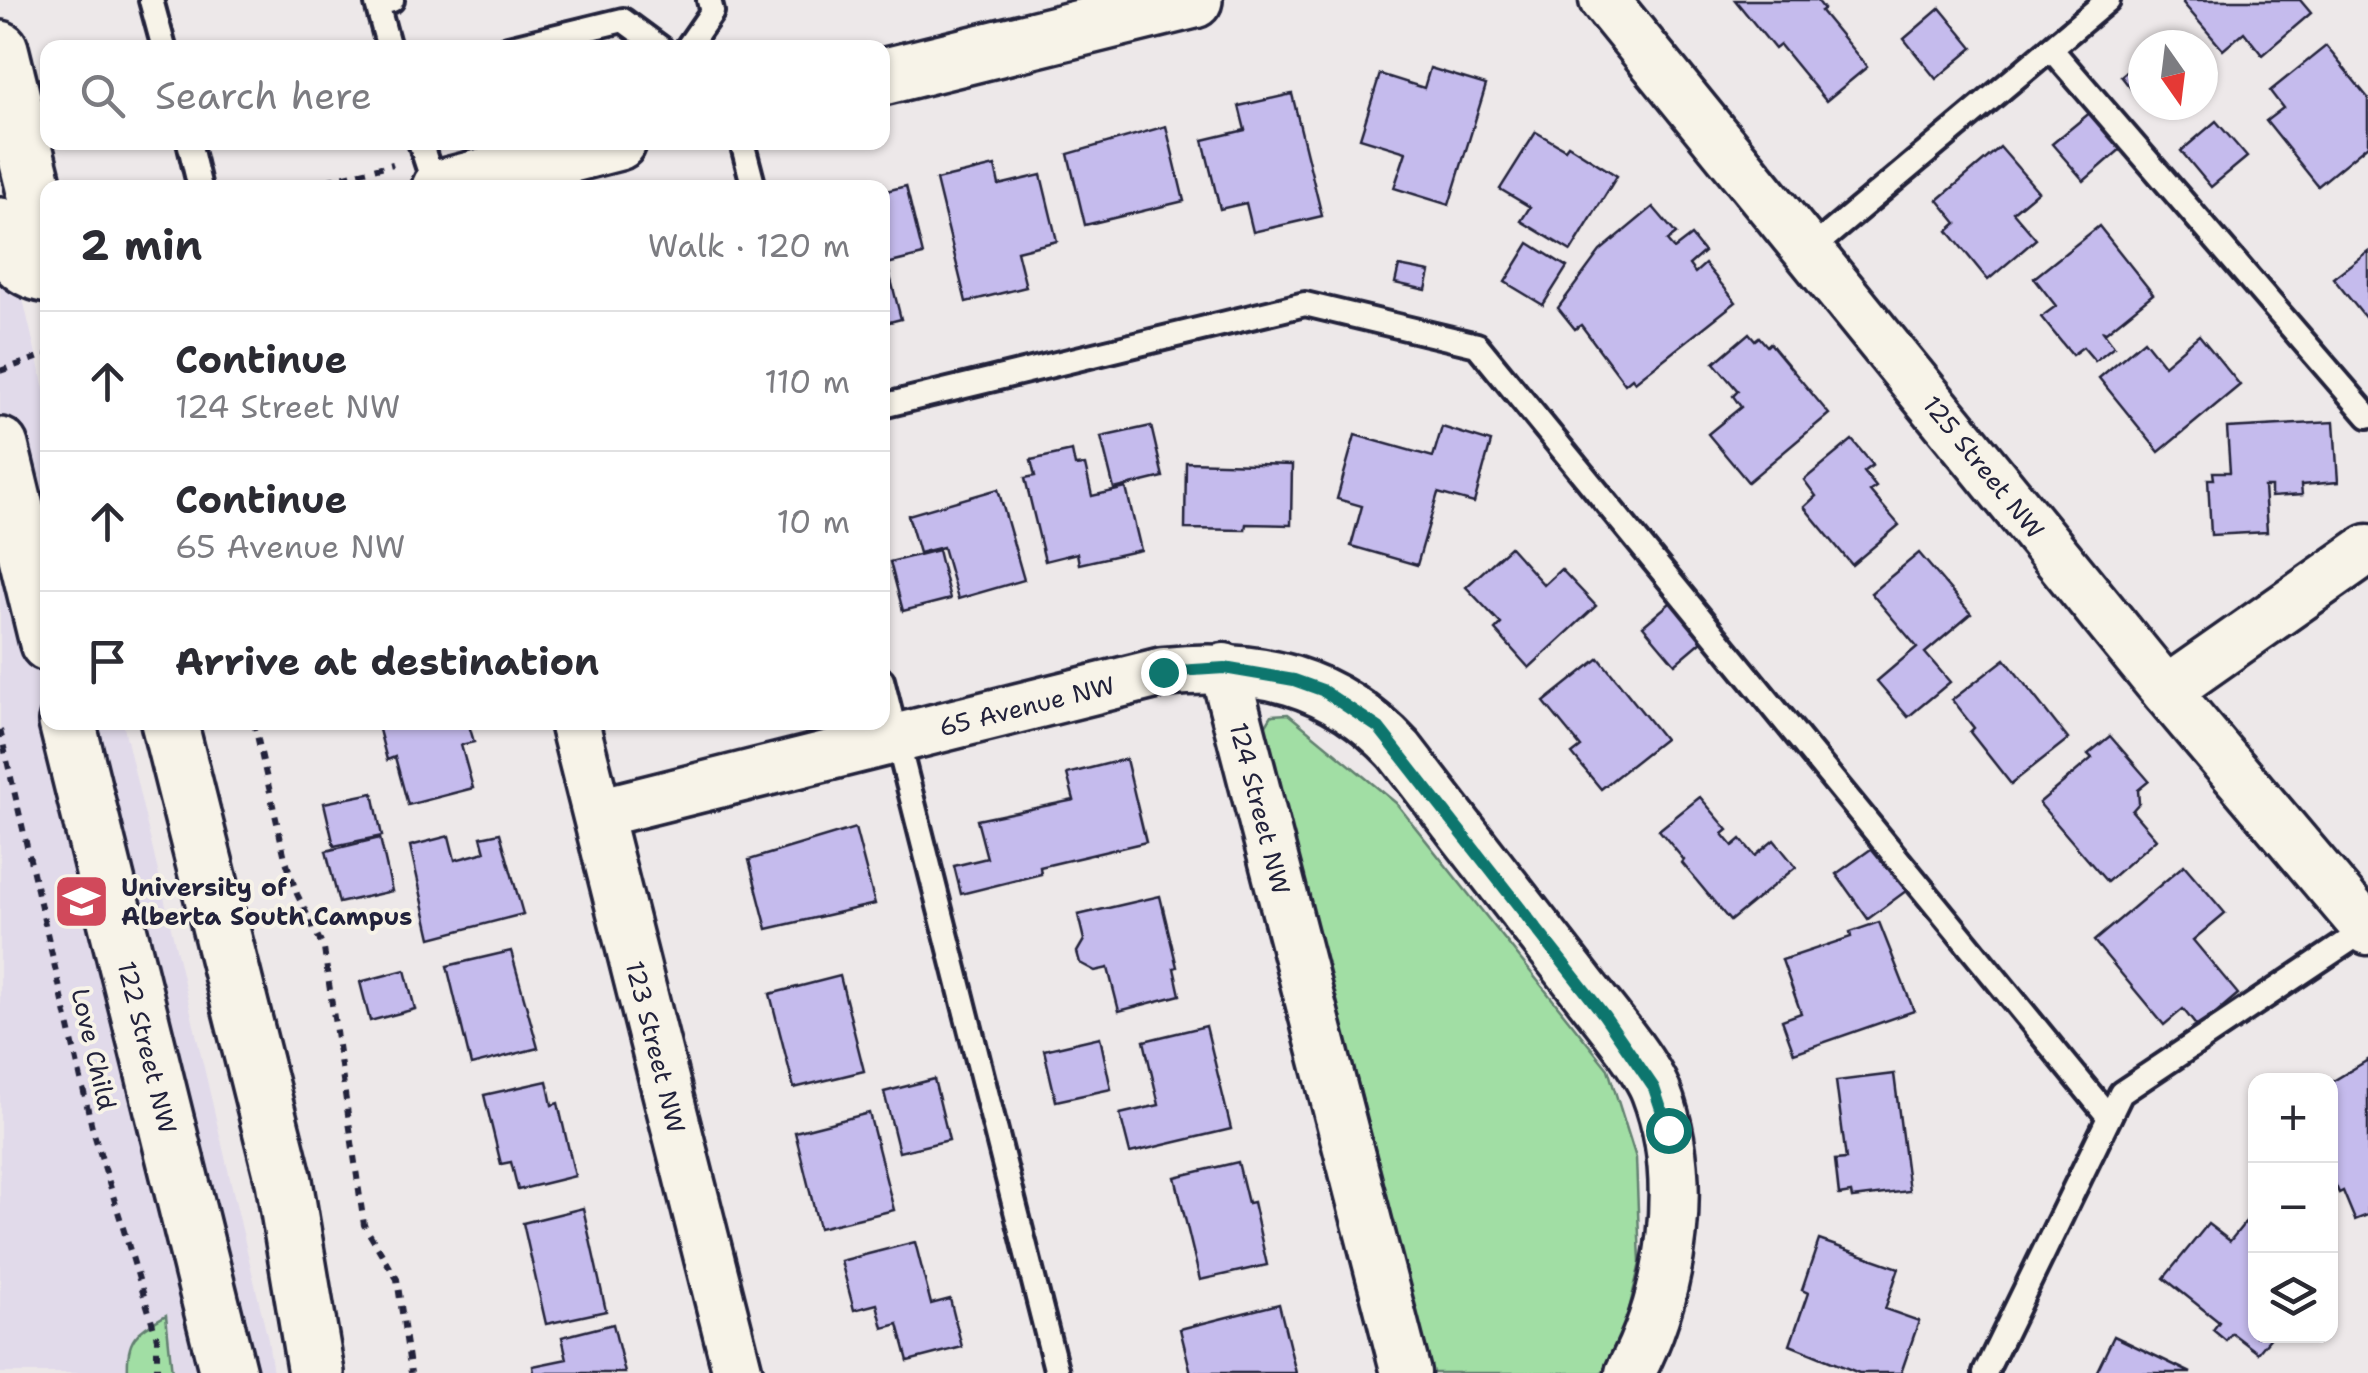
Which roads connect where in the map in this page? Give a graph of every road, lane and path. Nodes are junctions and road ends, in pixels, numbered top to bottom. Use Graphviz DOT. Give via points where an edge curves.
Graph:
graph roads {
  1 [pos="151,0"];
  2 [pos="392,0"];
  3 [pos="708,0"];
  4 [pos="1194,0"];
  5 [pos="1604,0"];
  6 [pos="2108,0"];
  7 [pos="621,10"];
  8 [pos="1087,13"];
  9 [pos="162,40"];
  10 [pos="387,40"];
  11 [pos="532,40"];
  12 [pos="653,40"];
  13 [pos="693,40"];
  14 [pos="2051,48"];
  15 [pos="0,49"];
  16 [pos="890,75"];
  17 [pos="191,150"];
  18 [pos="560,150"];
  19 [pos="744,150"];
  20 [pos="430,168"];
  21 [pos="198,180"];
  22 [pos="350,180"];
  23 [pos="752,180"];
  24 [pos="40,212"];
  25 [pos="0,226"];
  26 [pos="1809,251"];
  27 [pos="40,274"];
  28 [pos="40,279"];
  29 [pos="0,290"];
  30 [pos="40,357"];
  31 [pos="0,371"];
  32 [pos="890,404"];
  33 [pos="2368,416"];
  34 [pos="0,446"];
  35 [pos="2368,550"];
  36 [pos="40,610"];
  37 [pos="1224,668"];
  38 [pos="2166,691"];
  39 [pos="890,709"];
  40 [pos="0,730"];
  41 [pos="69,730"];
  42 [pos="172,730"];
  43 [pos="256,730"];
  44 [pos="576,730"];
  45 [pos="898,738"];
  46 [pos="598,813"];
  47 [pos="2368,929"];
  48 [pos="2109,1118"];
  49 [pos="156,1373"];
  50 [pos="228,1373"];
  51 [pos="316,1373"];
  52 [pos="411,1373"];
  53 [pos="738,1373"];
  54 [pos="1057,1373"];
  55 [pos="1406,1373"];
  56 [pos="1630,1373"];
  57 [pos="1985,1373"];
  1 -- 9 [label="lane"];
  2 -- 10 [label="lane" via="377,4"];
  3 -- 13 [label="lane" via="712,12"];
  4 -- 8 [label="main road"];
  5 -- 26 [label="street, 125 Street NW"];
  6 -- 14 [label="lane"];
  7 -- 11 [label="lane"];
  7 -- 12 [label="lane"];
  8 -- 16 [label="main road"];
  14 -- 26 [label="lane"];
  14 -- 33 [label="lane"];
  15 -- 24 [label="main road"];
  17 -- 21 [label="lane"];
  18 -- 20 [label="main road"];
  19 -- 23 [label="lane"];
  20 -- 22 [label="path"];
  25 -- 27 [label="main road" via="21,266"];
  26 -- 38 [label="street, 125 Street NW"];
  28 -- 29 [label="main road"];
  30 -- 31 [label="path"];
  32 -- 48 [label="lane" via="1305,304 1478,345"];
  34 -- 36 [label="main road"];
  35 -- 38 [label="street"];
  37 -- 45 [label="street, 65 Avenue NW" via="1163,672"];
  37 -- 55 [label="street, 124 Street NW"];
  37 -- 56 [label="street" via="1322,690 1379,728 1654,1088 1668,1130 1674,1201 1660,1291"];
  38 -- 47 [label="street, 125 Street NW"];
  39 -- 45 [label="lane"];
  40 -- 49 [label="path, Love Child" via="92,1127 158,1338"];
  41 -- 50 [label="main road, 122 Street NW"];
  42 -- 51 [label="main road" via="284,1181"];
  43 -- 52 [label="path" via="285,858 324,949 364,1225 396,1279"];
  44 -- 46 [label="street, 123 Street NW"];
  45 -- 46 [label="street, 65 Avenue NW"];
  45 -- 54 [label="lane"];
  46 -- 53 [label="street, 123 Street NW"];
  47 -- 48 [label="lane" via="2121,1092"];
  48 -- 57 [label="lane"];
}
